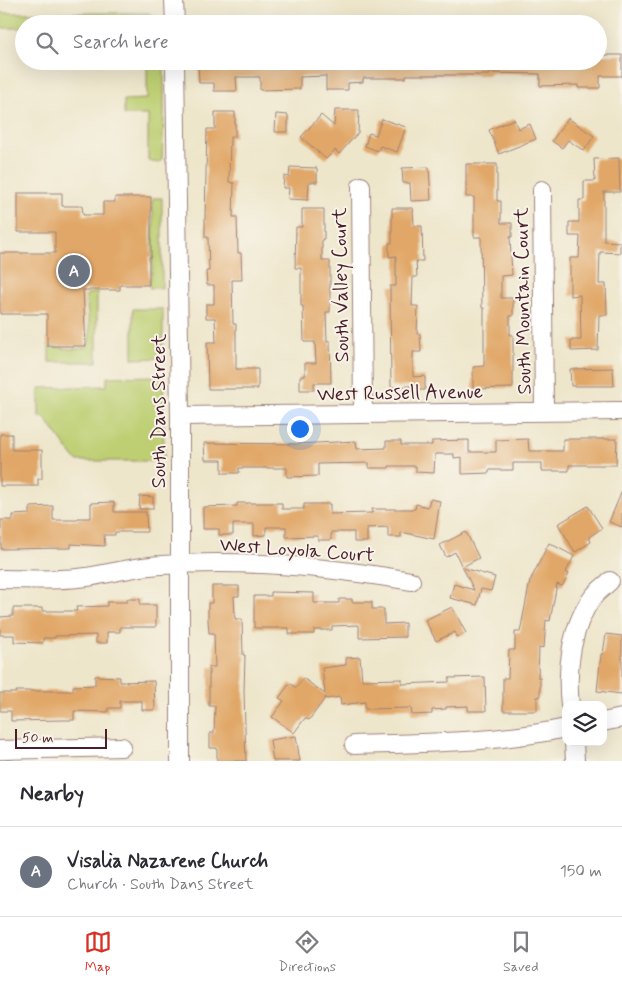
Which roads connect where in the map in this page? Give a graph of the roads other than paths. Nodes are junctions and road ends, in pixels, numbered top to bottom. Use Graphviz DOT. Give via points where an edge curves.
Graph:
graph roads {
  1 [pos="174,0"];
  2 [pos="175,15"];
  3 [pos="175,70"];
  4 [pos="361,186"];
  5 [pos="542,190"];
  6 [pos="544,411"];
  7 [pos="622,411"];
  8 [pos="363,413"];
  9 [pos="180,416"];
  10 [pos="180,564"];
  11 [pos="0,579"];
  12 [pos="411,580"];
  13 [pos="610,581"];
  14 [pos="570,701"];
  15 [pos="622,718"];
  16 [pos="607,721"];
  17 [pos="562,729"];
  18 [pos="354,745"];
  19 [pos="574,746"];
  20 [pos="122,747"];
  21 [pos="0,750"];
  22 [pos="180,761"];
  23 [pos="575,761"];
  1 -- 2 [label="street"];
  3 -- 9 [label="street, South Dans Street"];
  4 -- 8 [label="street, South Valley Court"];
  5 -- 6 [label="street, South Mountain Court"];
  6 -- 7 [label="street, West Russell Avenue"];
  6 -- 8 [label="street, West Russell Avenue"];
  8 -- 9 [label="street, West Russell Avenue"];
  9 -- 10 [label="street, South Dans Street"];
  10 -- 11 [label="street, West Loyola Court" via="146,566 86,577"];
  10 -- 12 [label="street, West Loyola Court" via="348,570"];
  10 -- 22 [label="street, South Dans Street"];
  13 -- 14 [label="street" via="594,597 578,622 570,662"];
  15 -- 16 [label="street"];
  17 -- 18 [label="street" via="534,735 449,742"];
  19 -- 23 [label="street"];
  20 -- 21 [label="street"];
}
